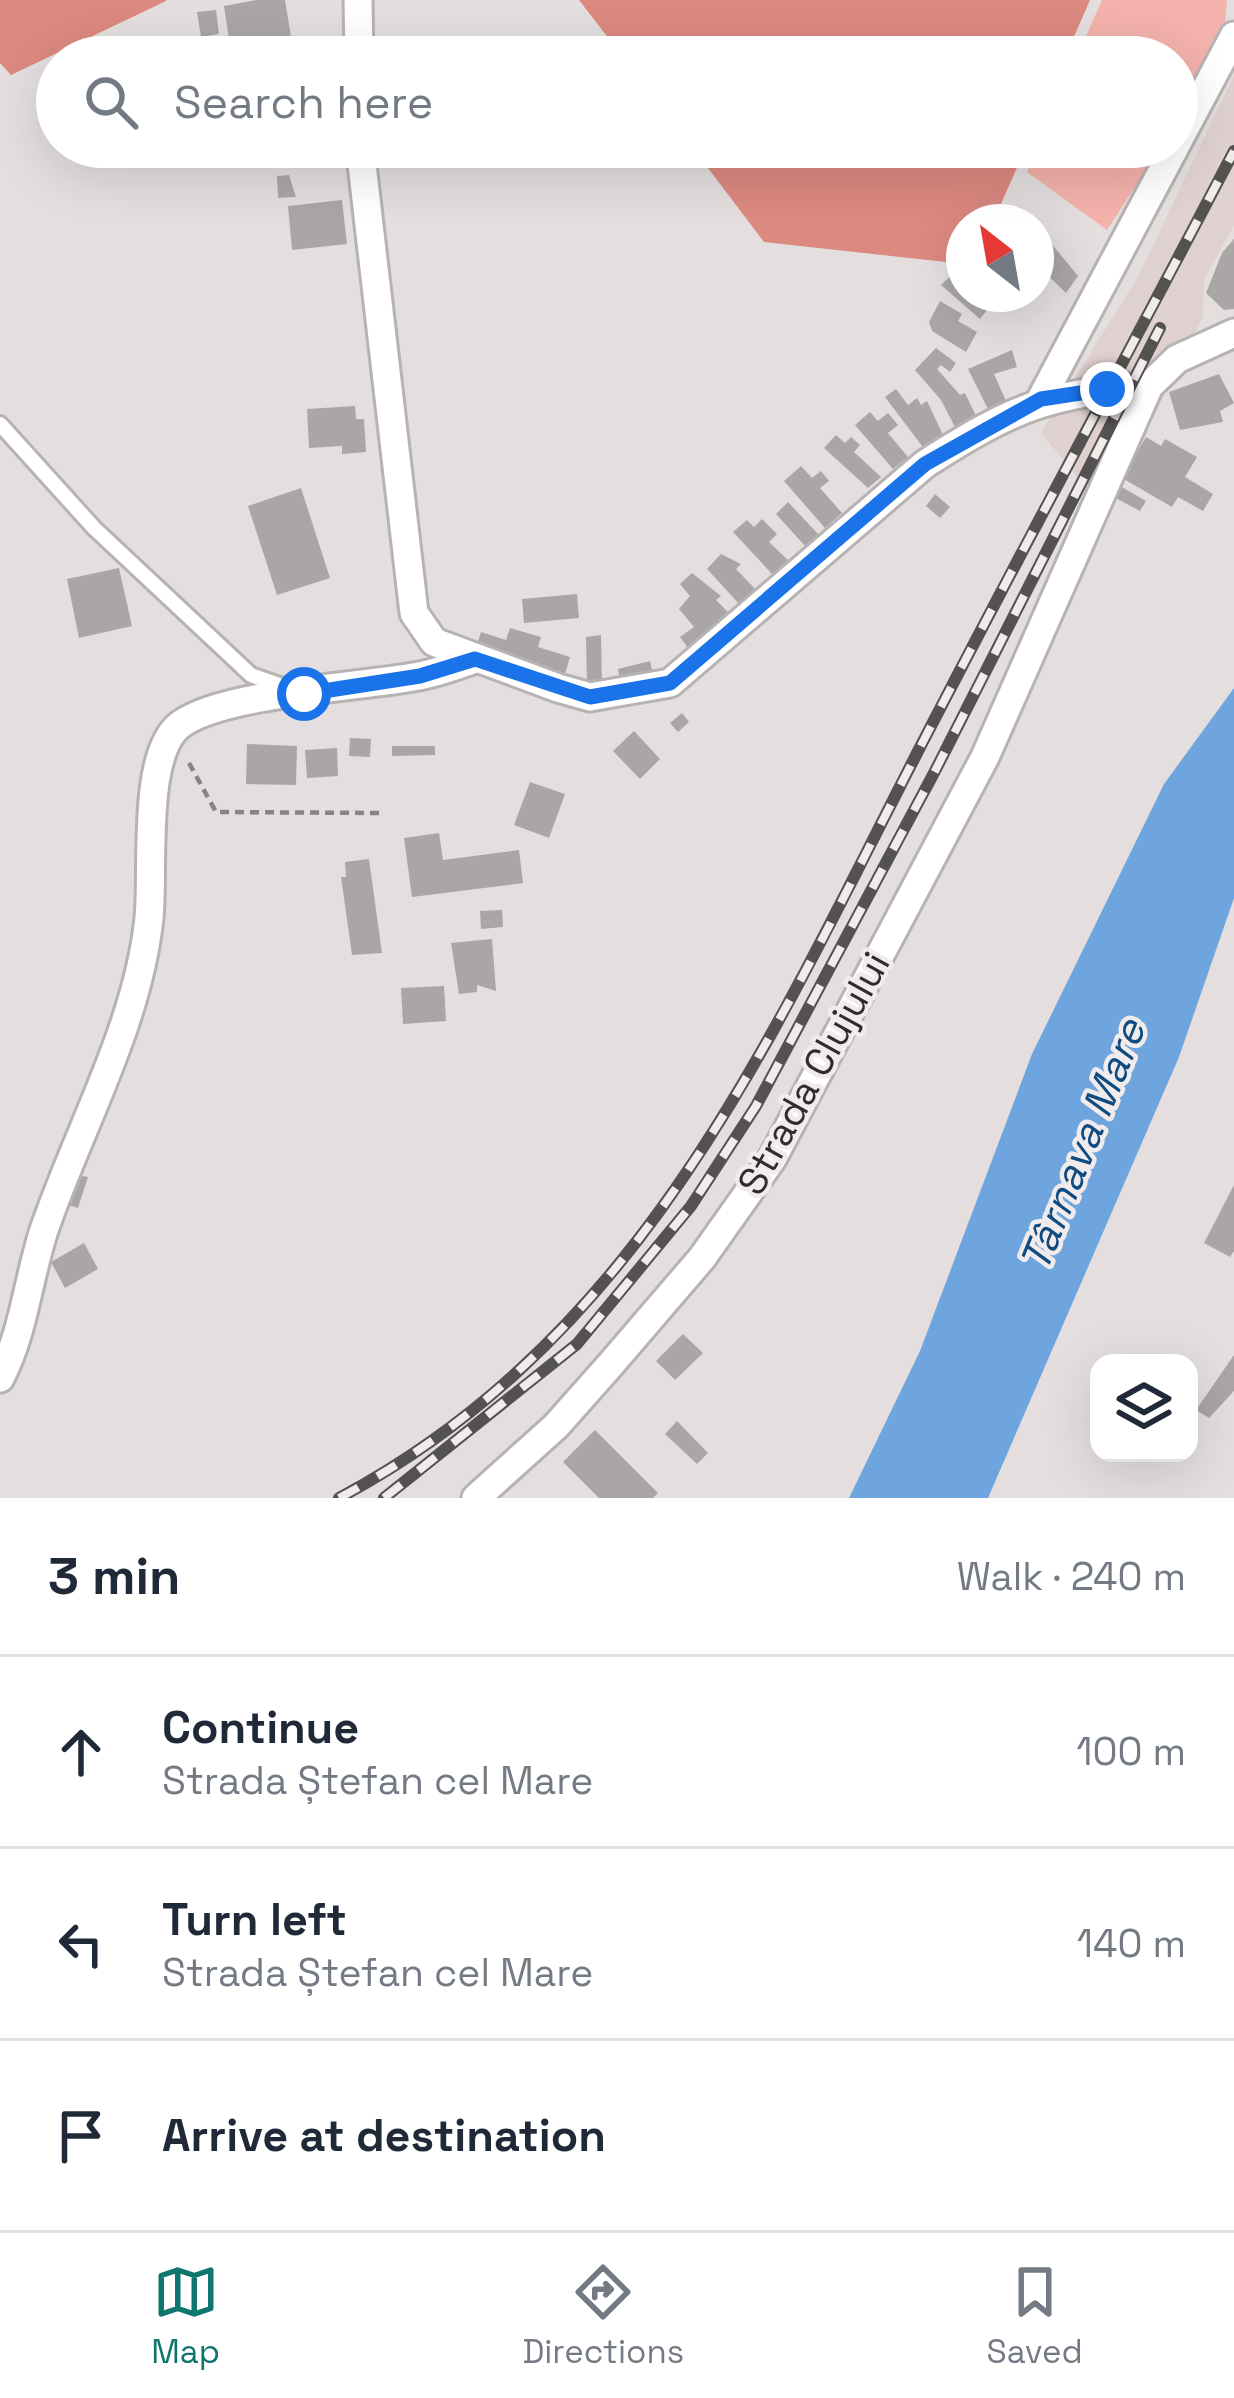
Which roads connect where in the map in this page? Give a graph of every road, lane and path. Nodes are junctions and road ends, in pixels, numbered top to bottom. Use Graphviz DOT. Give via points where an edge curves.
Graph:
graph roads {
  1 [pos="358,0"];
  2 [pos="359,36"];
  3 [pos="1234,36"];
  4 [pos="1198,104"];
  5 [pos="362,168"];
  6 [pos="1163,168"];
  7 [pos="1234,333"];
  8 [pos="1149,386"];
  9 [pos="1041,399"];
  10 [pos="0,424"];
  11 [pos="475,659"];
  12 [pos="304,694"];
  13 [pos="196,716"];
  14 [pos="382,813"];
  15 [pos="0,1378"];
  16 [pos="476,1498"];
  1 -- 2 [label="street"];
  3 -- 4 [label="street"];
  5 -- 11 [label="street" via="414,613 434,642"];
  6 -- 9 [label="street"];
  7 -- 8 [label="street" via="1177,359"];
  8 -- 9 [label="street"];
  8 -- 16 [label="street, Strada Clujului" via="985,757 772,1159 702,1258 611,1364"];
  9 -- 11 [label="street" via="925,464 670,683 590,697"];
  10 -- 12 [label="lane" via="94,529 250,675"];
  11 -- 12 [label="street"];
  12 -- 13 [label="street"];
  13 -- 14 [label="path" via="188,768 216,812"];
  13 -- 15 [label="street" via="166,740 156,771 139,968"];
}
